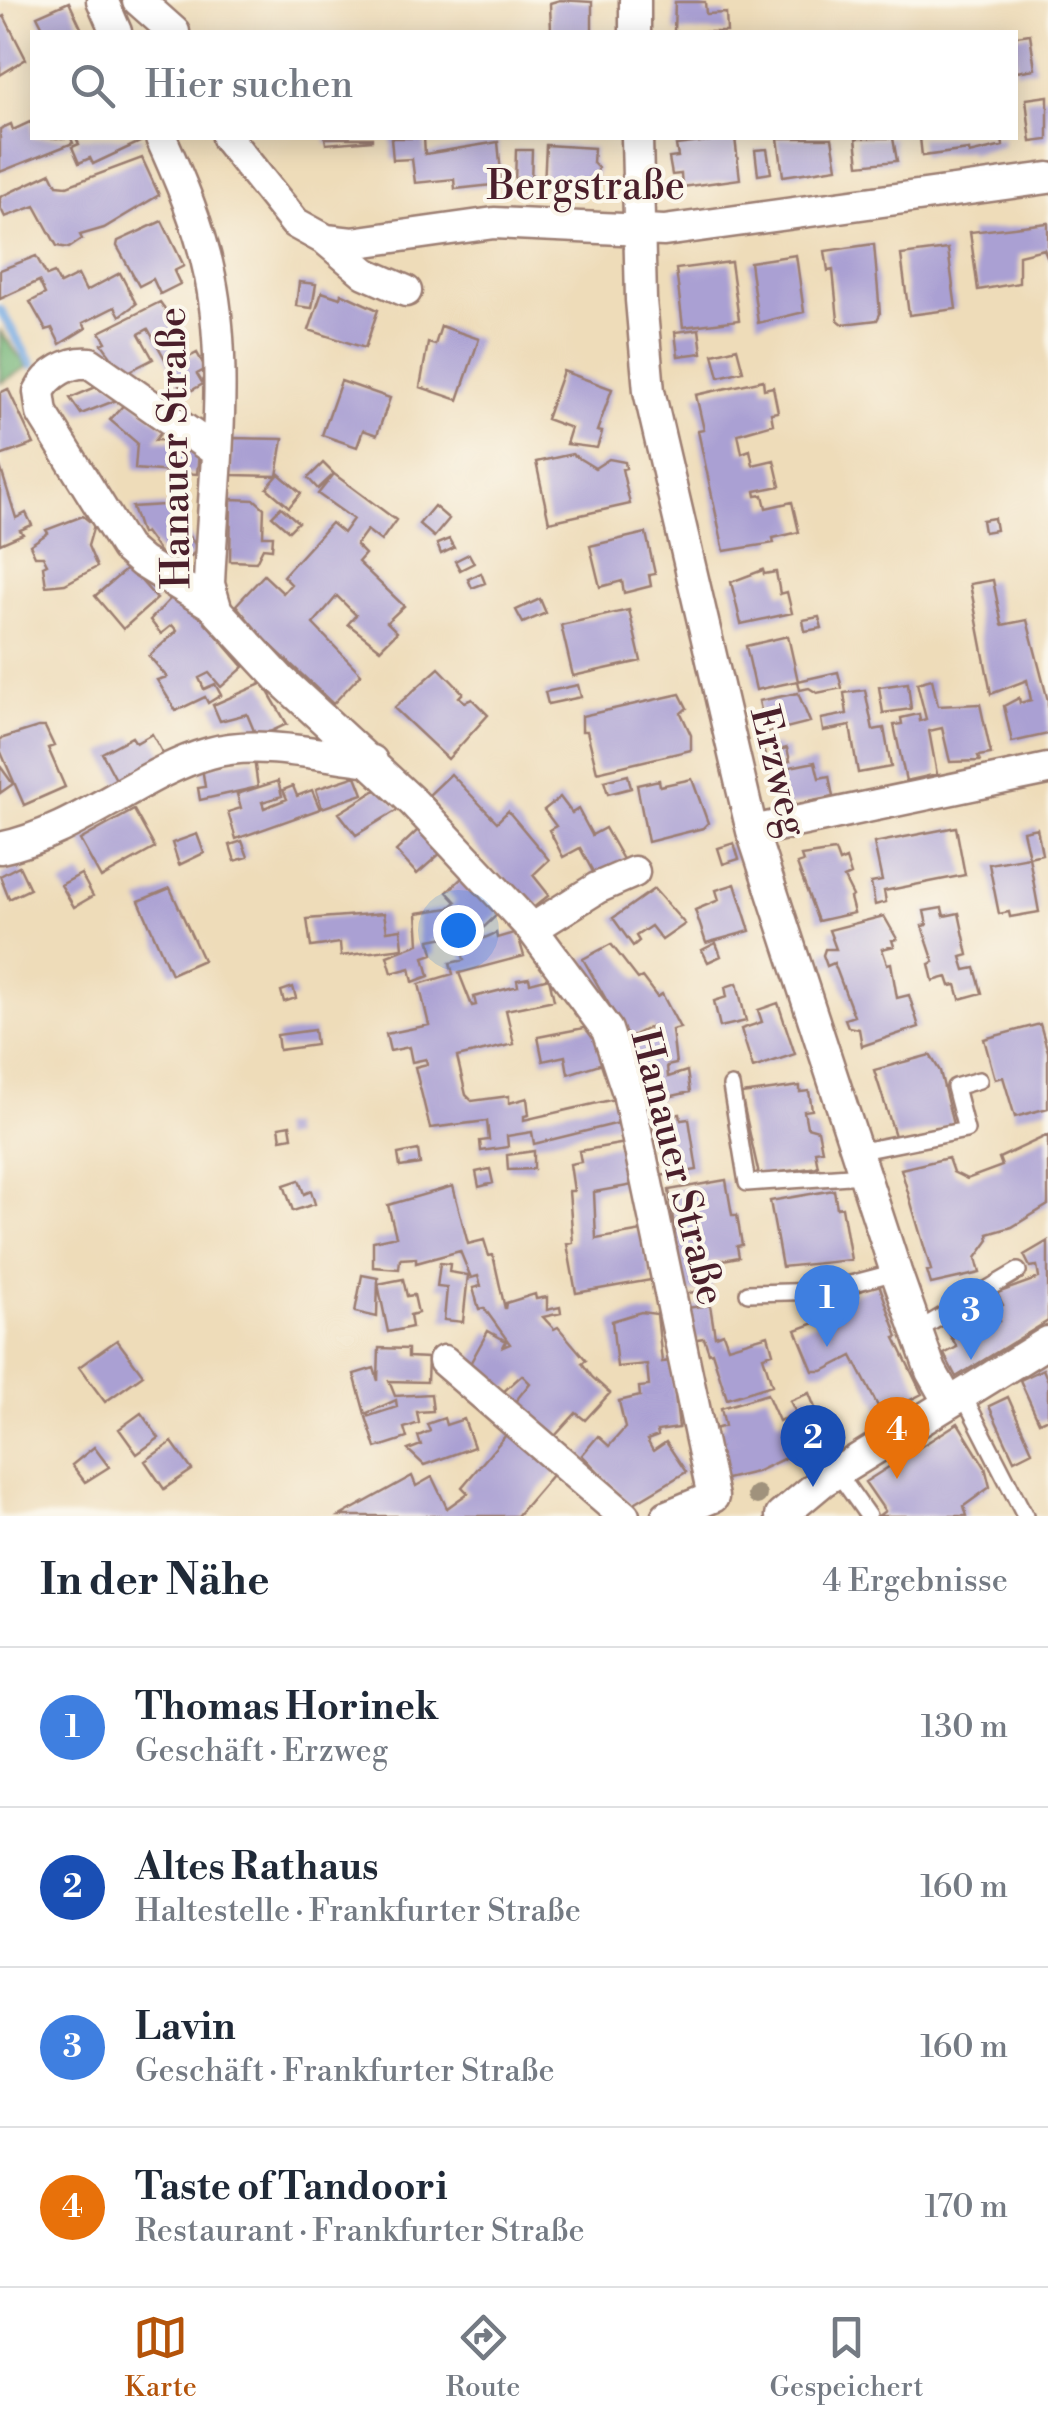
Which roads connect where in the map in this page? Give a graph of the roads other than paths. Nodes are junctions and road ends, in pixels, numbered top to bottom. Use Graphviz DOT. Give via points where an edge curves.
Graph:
graph roads {
  1 [pos="102,0"];
  2 [pos="138,0"];
  3 [pos="635,0"];
  4 [pos="115,30"];
  5 [pos="172,30"];
  6 [pos="636,30"];
  7 [pos="162,140"];
  8 [pos="229,140"];
  9 [pos="637,140"];
  10 [pos="1048,178"];
  11 [pos="639,233"];
  12 [pos="326,240"];
  13 [pos="406,291"];
  14 [pos="214,450"];
  15 [pos="215,607"];
  16 [pos="372,760"];
  17 [pos="1048,770"];
  18 [pos="752,831"];
  19 [pos="0,848"];
  20 [pos="634,872"];
  21 [pos="532,928"];
  22 [pos="979,1080"];
  23 [pos="730,1086"];
  24 [pos="861,1163"];
  25 [pos="1018,1271"];
  26 [pos="896,1272"];
  27 [pos="748,1293"];
  28 [pos="917,1331"];
  29 [pos="1048,1342"];
  30 [pos="444,1360"];
  31 [pos="955,1397"];
  32 [pos="837,1472"];
  33 [pos="724,1507"];
  34 [pos="624,1516"];
  35 [pos="668,1516"];
  36 [pos="782,1516"];
  37 [pos="868,1516"];
  38 [pos="1025,1516"];
  1 -- 4 [label="street"];
  2 -- 5 [label="street"];
  3 -- 6 [label="street"];
  7 -- 14 [label="street, Hanauer Straße" via="211,279 218,373"];
  8 -- 12 [label="street" via="281,209"];
  9 -- 11 [label="street, Erzweg"];
  10 -- 11 [label="street, Bergstraße"];
  11 -- 12 [label="street, Bergstraße" via="494,223 372,242"];
  11 -- 18 [label="street, Erzweg" via="649,390"];
  12 -- 13 [label="street" via="366,274"];
  14 -- 15 [label="street, Hanauer Straße" via="209,584"];
  14 -- 15 [label="street" via="90,364 54,374 39,392 42,413 126,548"];
  15 -- 16 [label="street, Hanauer Straße" via="281,680"];
  16 -- 19 [label="street" via="243,748 210,752 70,824"];
  16 -- 21 [label="street, Hanauer Straße"];
  17 -- 18 [label="street"];
  18 -- 24 [label="street, Erzweg"];
  20 -- 21 [label="street"];
  21 -- 33 [label="street, Hanauer Straße" via="595,1009 617,1057"];
  22 -- 24 [label="lane" via="955,1087 966,1130"];
  23 -- 24 [label="lane" via="747,1183"];
  24 -- 26 [label="street, Erzweg"];
  25 -- 28 [label="lane"];
  26 -- 27 [label="lane" via="824,1291"];
  26 -- 28 [label="street, Erzweg"];
  28 -- 31 [label="street, Erzweg"];
  29 -- 31 [label="street"];
  30 -- 34 [label="street"];
  31 -- 32 [label="street"];
  31 -- 38 [label="lane"];
  32 -- 36 [label="street"];
  32 -- 37 [label="lane"];
  33 -- 35 [label="street"];
}
